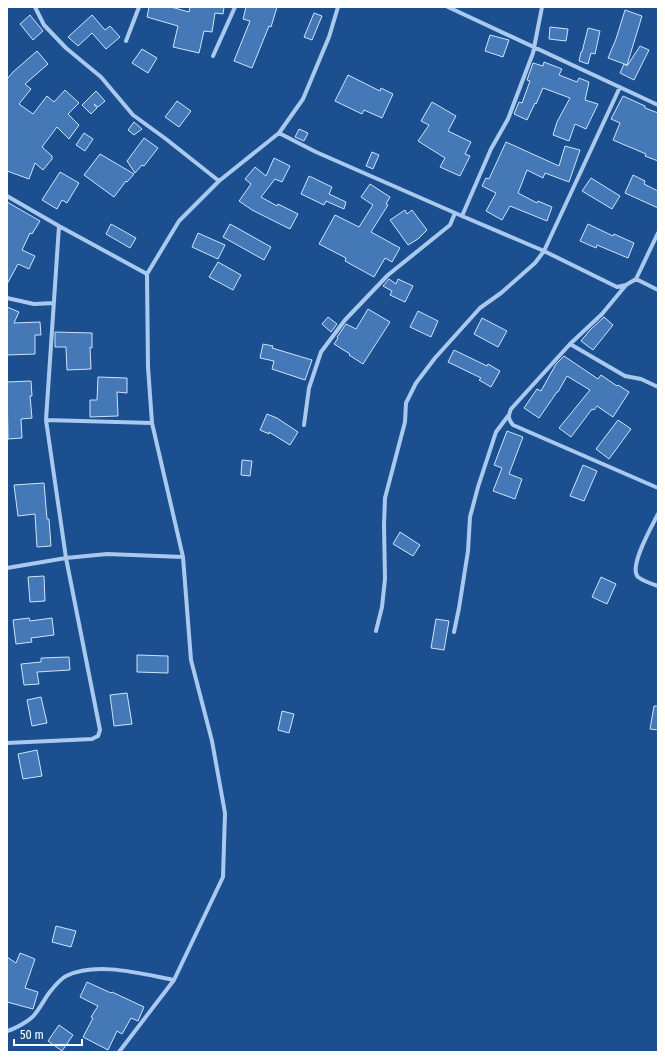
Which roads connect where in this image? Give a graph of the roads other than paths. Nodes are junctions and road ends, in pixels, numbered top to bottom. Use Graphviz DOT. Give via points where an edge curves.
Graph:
graph roads {
  1 [pos="35,7"];
  2 [pos="139,7"];
  3 [pos="235,7"];
  4 [pos="338,7"];
  5 [pos="449,7"];
  6 [pos="542,7"];
  7 [pos="126,41"];
  8 [pos="535,47"];
  9 [pos="213,56"];
  10 [pos="620,87"];
  11 [pos="658,105"];
  12 [pos="279,133"];
  13 [pos="219,181"];
  14 [pos="7,196"];
  15 [pos="455,213"];
  16 [pos="462,216"];
  17 [pos="59,226"];
  18 [pos="658,232"];
  19 [pos="544,251"];
  20 [pos="147,274"];
  21 [pos="636,279"];
  22 [pos="626,285"];
  23 [pos="658,290"];
  24 [pos="7,298"];
  25 [pos="54,303"];
  26 [pos="570,344"];
  27 [pos="658,387"];
  28 [pos="508,416"];
  29 [pos="46,420"];
  30 [pos="152,423"];
  31 [pos="304,425"];
  32 [pos="658,488"];
  33 [pos="658,514"];
  34 [pos="183,557"];
  35 [pos="66,558"];
  36 [pos="7,568"];
  37 [pos="658,586"];
  38 [pos="376,631"];
  39 [pos="454,632"];
  40 [pos="7,743"];
  41 [pos="174,980"];
  42 [pos="7,1031"];
  43 [pos="119,1052"];
  1 -- 13 [label="street" via="44,25 66,48 101,77 133,115"];
  2 -- 7 [label="street"];
  3 -- 9 [label="street"];
  4 -- 12 [label="street" via="329,37 303,99"];
  5 -- 8 [label="street"];
  6 -- 8 [label="street"];
  8 -- 10 [label="street"];
  8 -- 16 [label="street" via="508,119 491,149"];
  10 -- 11 [label="street"];
  10 -- 19 [label="street"];
  12 -- 13 [label="street"];
  12 -- 15 [label="street"];
  13 -- 20 [label="street" via="179,221"];
  14 -- 17 [label="street"];
  15 -- 16 [label="street"];
  15 -- 31 [label="street" via="450,225 388,275 345,320 321,352 309,388"];
  16 -- 19 [label="street"];
  17 -- 20 [label="street"];
  17 -- 25 [label="street"];
  18 -- 21 [label="street"];
  19 -- 22 [label="street" via="617,287"];
  19 -- 38 [label="street" via="535,263 480,308 435,358 416,383 406,403 405,422 385,498 385,578"];
  20 -- 30 [label="street" via="148,367"];
  21 -- 22 [label="street"];
  21 -- 23 [label="street"];
  22 -- 26 [label="street" via="602,314"];
  24 -- 25 [label="street" via="34,304"];
  25 -- 29 [label="street"];
  26 -- 27 [label="street" via="625,376 641,379"];
  26 -- 28 [label="street" via="511,409"];
  28 -- 32 [label="street" via="513,425"];
  28 -- 39 [label="street" via="496,432 470,517 468,551"];
  29 -- 30 [label="street"];
  29 -- 35 [label="street"];
  30 -- 34 [label="street"];
  33 -- 37 [label="street" via="636,561 635,570 638,577"];
  34 -- 35 [label="street" via="107,554"];
  34 -- 41 [label="street" via="191,660 212,741 225,813 223,877"];
  35 -- 36 [label="street"];
  35 -- 40 [label="street" via="100,730 98,736 92,739"];
  41 -- 42 [label="street" via="101,969 81,972 65,977 50,992 34,1015"];
  41 -- 43 [label="street"];
}
